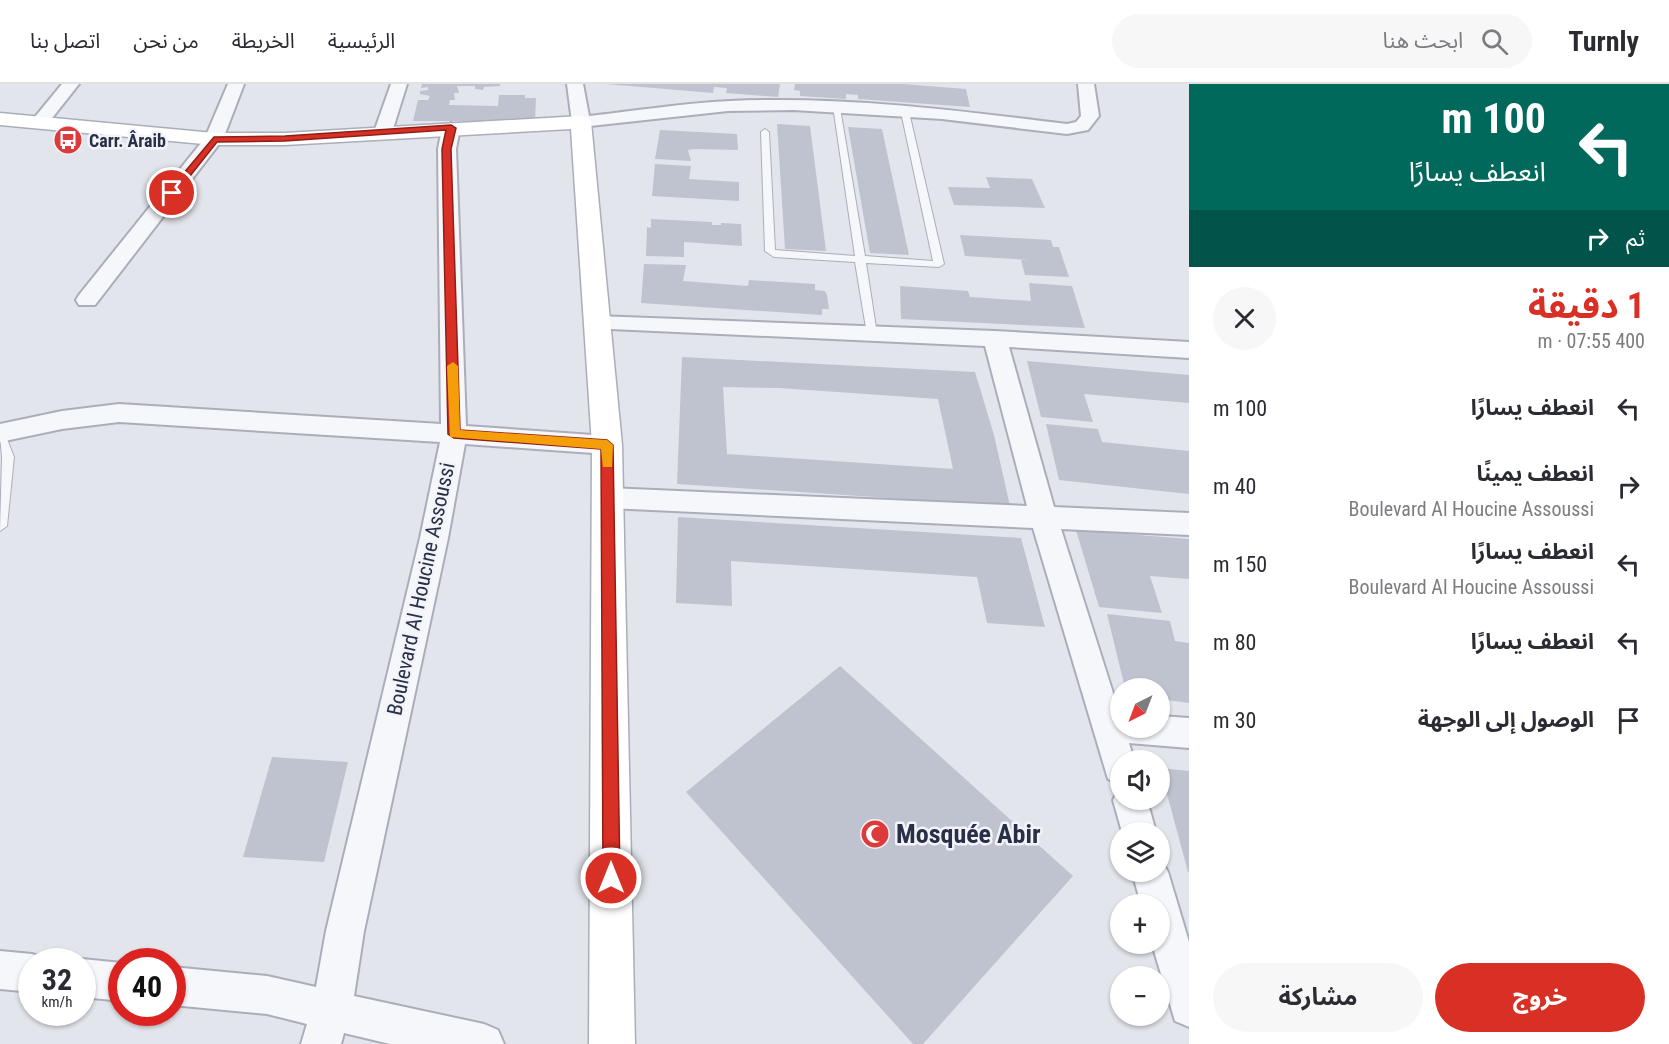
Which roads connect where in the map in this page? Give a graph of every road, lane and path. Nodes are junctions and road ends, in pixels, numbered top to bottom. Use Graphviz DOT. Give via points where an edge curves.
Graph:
graph roads {
  1 [pos="71,84"];
  2 [pos="236,84"];
  3 [pos="399,84"];
  4 [pos="575,84"];
  5 [pos="1086,84"];
  6 [pos="836,108"];
  7 [pos="905,112"];
  8 [pos="0,118"];
  9 [pos="581,122"];
  10 [pos="39,123"];
  11 [pos="451,128"];
  12 [pos="382,132"];
  13 [pos="765,132"];
  14 [pos="214,140"];
  15 [pos="862,261"];
  16 [pos="87,300"];
  17 [pos="597,323"];
  18 [pos="872,334"];
  19 [pos="995,339"];
  20 [pos="1189,350"];
  21 [pos="0,433"];
  22 [pos="454,434"];
  23 [pos="0,441"];
  24 [pos="607,445"];
  25 [pos="609,498"];
  26 [pos="1044,519"];
  27 [pos="1189,524"];
  28 [pos="0,526"];
  29 [pos="1110,705"];
  30 [pos="1170,731"];
  31 [pos="1189,733"];
  32 [pos="1153,882"];
  33 [pos="0,970"];
  34 [pos="18,972"];
  35 [pos="186,987"];
  36 [pos="1189,1007"];
  37 [pos="326,1027"];
  38 [pos="484,1044"];
  39 [pos="612,1044"];
  1 -- 10 [label="street"];
  2 -- 14 [label="street"];
  3 -- 12 [label="street"];
  4 -- 9 [label="street"];
  5 -- 7 [label="street" via="1090,116 1077,127"];
  6 -- 7 [label="street"];
  6 -- 9 [label="street" via="728,106"];
  6 -- 15 [label="lane"];
  7 -- 15 [label="lane" via="940,262"];
  8 -- 10 [label="street"];
  9 -- 11 [label="street"];
  9 -- 17 [label="street"];
  10 -- 14 [label="street"];
  11 -- 12 [label="street"];
  11 -- 22 [label="street, Boulevard Al Houcine Assoussi" via="447,149"];
  12 -- 14 [label="street"];
  13 -- 15 [label="lane" via="770,251 777,255"];
  14 -- 16 [label="street"];
  15 -- 18 [label="lane"];
  17 -- 18 [label="street"];
  17 -- 24 [label="street"];
  18 -- 19 [label="street"];
  19 -- 20 [label="street"];
  19 -- 26 [label="street"];
  21 -- 22 [label="street" via="119,413"];
  22 -- 24 [label="street"];
  22 -- 37 [label="street, Boulevard Al Houcine Assoussi"];
  23 -- 28 [label="lane" via="8,457"];
  24 -- 25 [label="street"];
  25 -- 26 [label="street"];
  25 -- 39 [label="street"];
  26 -- 27 [label="street"];
  26 -- 29 [label="street"];
  30 -- 31 [label="street"];
  32 -- 36 [label="street"];
  33 -- 34 [label="street"];
  35 -- 37 [label="street" via="267,995"];
  37 -- 38 [label="street" via="418,1031"];
}
